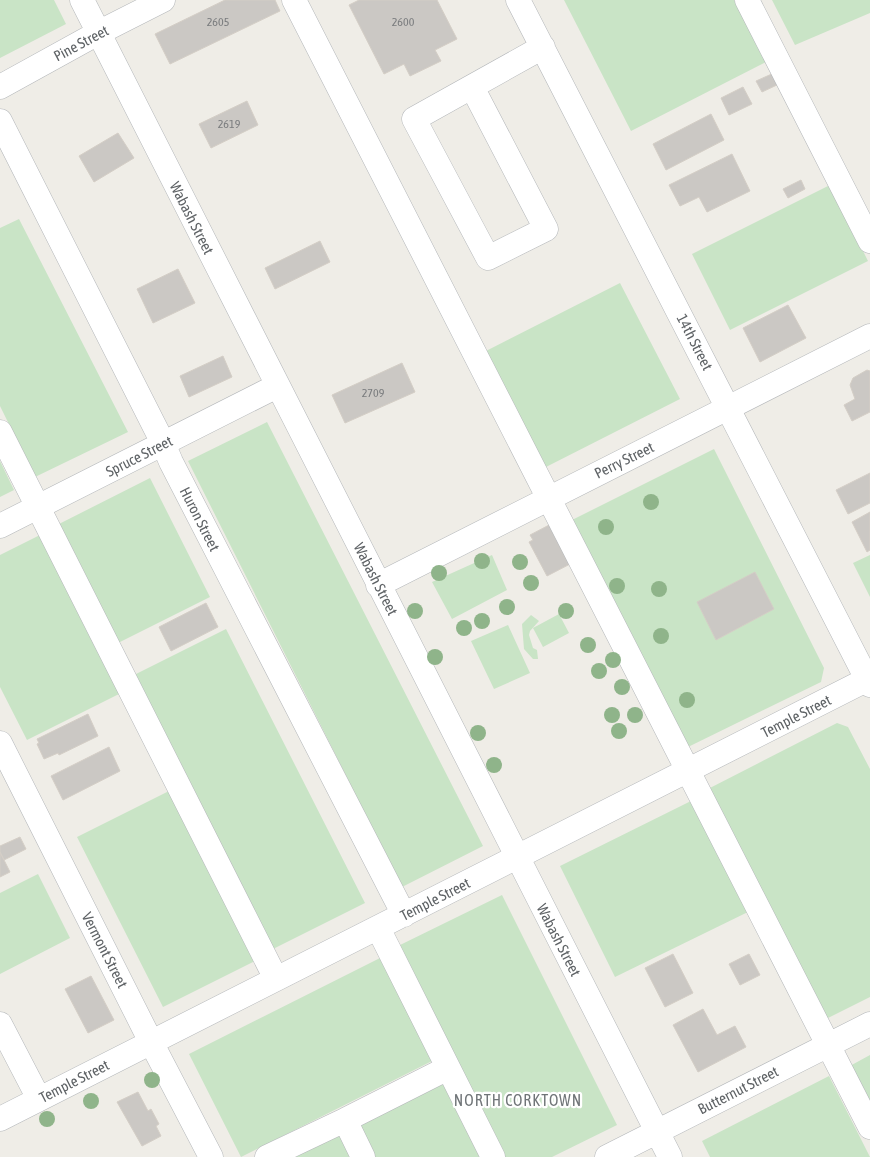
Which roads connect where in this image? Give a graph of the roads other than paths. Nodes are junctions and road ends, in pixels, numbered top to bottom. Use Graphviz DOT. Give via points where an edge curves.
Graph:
graph roads {
  1 [pos="82,0"];
  2 [pos="163,0"];
  3 [pos="294,0"];
  4 [pos="518,0"];
  5 [pos="747,0"];
  6 [pos="98,33"];
  7 [pos="543,47"];
  8 [pos="0,87"];
  9 [pos="472,87"];
  10 [pos="0,121"];
  11 [pos="870,241"];
  12 [pos="870,336"];
  13 [pos="277,386"];
  14 [pos="729,408"];
  15 [pos="0,432"];
  16 [pos="163,443"];
  17 [pos="548,498"];
  18 [pos="38,507"];
  19 [pos="0,526"];
  20 [pos="378,585"];
  21 [pos="869,681"];
  22 [pos="0,743"];
  23 [pos="688,771"];
  24 [pos="517,857"];
  25 [pos="404,915"];
  26 [pos="378,928"];
  27 [pos="276,979"];
  28 [pos="0,1024"];
  29 [pos="870,1024"];
  30 [pos="151,1042"];
  31 [pos="829,1044"];
  32 [pos="448,1068"];
  33 [pos="39,1099"];
  34 [pos="0,1119"];
  35 [pos="344,1120"];
  36 [pos="870,1127"];
  37 [pos="657,1131"];
  38 [pos="211,1157"];
  39 [pos="267,1157"];
  40 [pos="362,1157"];
  41 [pos="493,1157"];
  42 [pos="607,1157"];
  43 [pos="670,1157"];
  1 -- 6 [label="street, Wabash Street"];
  2 -- 6 [label="street, Pine Street"];
  3 -- 17 [label="street"];
  4 -- 7 [label="street, 14th Street"];
  5 -- 11 [label="street"];
  6 -- 8 [label="street, Pine Street"];
  6 -- 13 [label="street, Wabash Street"];
  7 -- 9 [label="street"];
  7 -- 14 [label="street, 14th Street"];
  9 -- 9 [label="street" via="414,119 488,258 546,229"];
  10 -- 16 [label="street, Huron Street"];
  12 -- 14 [label="street, Perry Street"];
  13 -- 16 [label="street, Spruce Street"];
  13 -- 20 [label="street, Wabash Street"];
  14 -- 17 [label="street, Perry Street"];
  14 -- 21 [label="street, 14th Street"];
  15 -- 18 [label="street"];
  16 -- 18 [label="street, Spruce Street"];
  16 -- 25 [label="street, Huron Street"];
  17 -- 20 [label="street, Perry Street"];
  17 -- 23 [label="street"];
  18 -- 19 [label="street, Spruce Street"];
  18 -- 27 [label="street"];
  20 -- 24 [label="street, Wabash Street"];
  21 -- 23 [label="street, Temple Street"];
  22 -- 30 [label="street, Vermont Street"];
  23 -- 24 [label="street, Temple Street"];
  23 -- 31 [label="street"];
  24 -- 25 [label="street, Temple Street"];
  24 -- 37 [label="street, Wabash Street"];
  25 -- 26 [label="street, Temple Street"];
  26 -- 27 [label="street, Temple Street"];
  26 -- 32 [label="street"];
  27 -- 30 [label="street, Temple Street"];
  28 -- 33 [label="street"];
  29 -- 31 [label="street, Butternut Street"];
  30 -- 33 [label="street, Temple Street"];
  30 -- 38 [label="street, Vermont Street"];
  31 -- 36 [label="street"];
  31 -- 37 [label="street, Butternut Street"];
  32 -- 35 [label="street"];
  32 -- 41 [label="street"];
  33 -- 34 [label="street, Temple Street"];
  35 -- 39 [label="street"];
  35 -- 40 [label="street"];
  37 -- 42 [label="street, Butternut Street"];
  37 -- 43 [label="street, Wabash Street"];
}
